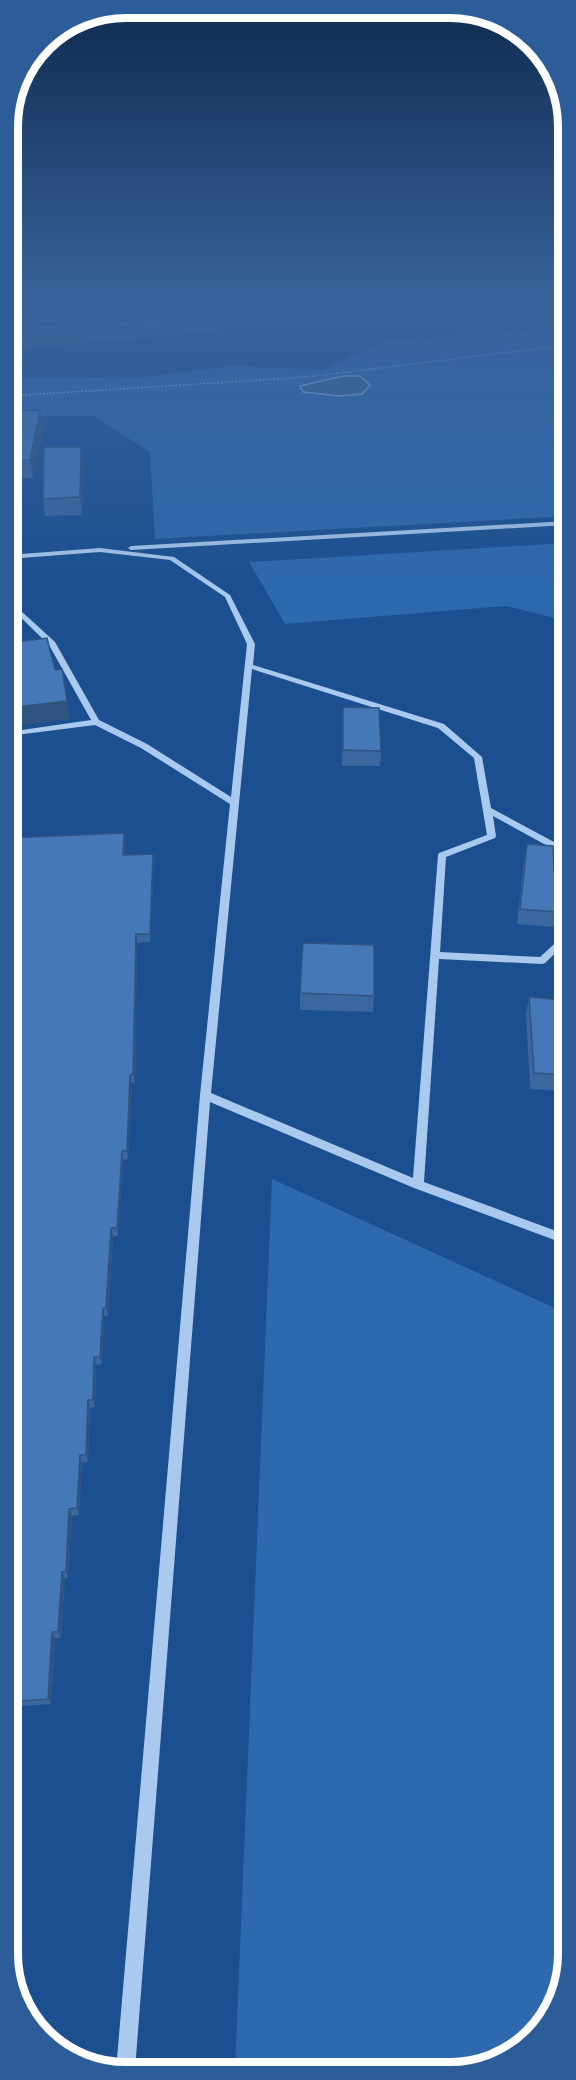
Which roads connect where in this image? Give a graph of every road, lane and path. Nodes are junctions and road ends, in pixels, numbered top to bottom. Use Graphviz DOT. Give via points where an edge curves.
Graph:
graph roads {
  1 [pos="558,524"];
  2 [pos="100,550"];
  3 [pos="18,556"];
  4 [pos="18,612"];
  5 [pos="52,644"];
  6 [pos="41,645"];
  7 [pos="249,666"];
  8 [pos="96,722"];
  9 [pos="18,733"];
  10 [pos="235,803"];
  11 [pos="488,810"];
  12 [pos="558,848"];
  13 [pos="558,946"];
  14 [pos="435,955"];
  15 [pos="205,1095"];
  16 [pos="418,1185"];
  17 [pos="558,1237"];
  18 [pos="127,2062"];
  1 -- 2 [label="street"];
  2 -- 3 [label="street"];
  2 -- 7 [label="street" via="172,558 228,596 251,644"];
  4 -- 5 [label="street"];
  5 -- 6 [label="street"];
  5 -- 8 [label="street"];
  7 -- 10 [label="street"];
  7 -- 11 [label="street" via="441,726 478,757"];
  8 -- 9 [label="street"];
  8 -- 10 [label="street" via="144,746"];
  10 -- 15 [label="street"];
  11 -- 12 [label="street"];
  11 -- 14 [label="street" via="492,836 442,855"];
  13 -- 14 [label="street" via="542,961"];
  14 -- 16 [label="street"];
  15 -- 16 [label="street"];
  15 -- 18 [label="street"];
  16 -- 17 [label="street"];
}
